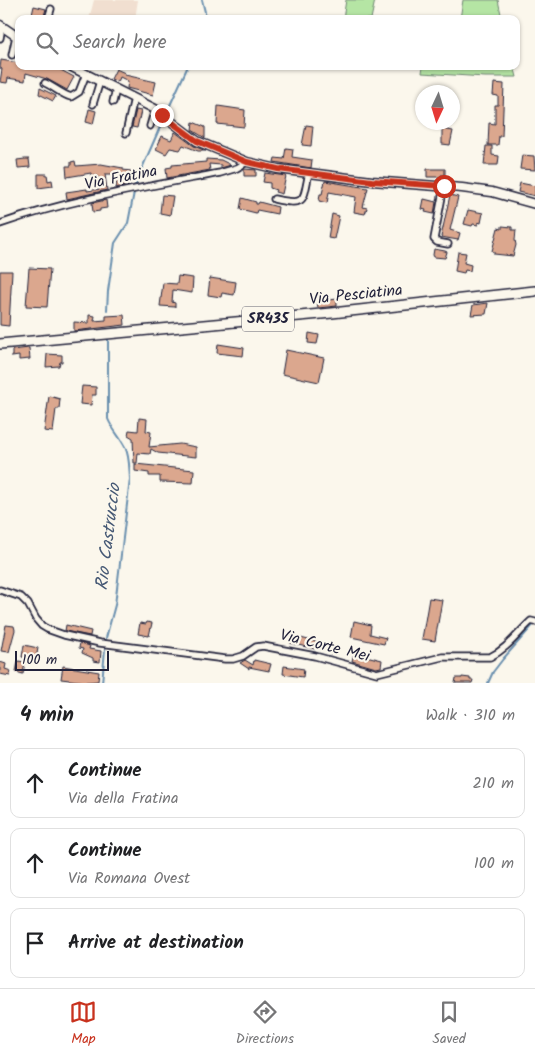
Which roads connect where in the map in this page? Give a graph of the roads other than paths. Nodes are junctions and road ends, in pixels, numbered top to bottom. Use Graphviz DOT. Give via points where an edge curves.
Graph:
graph roads {
  1 [pos="51,9"];
  2 [pos="49,15"];
  3 [pos="1,25"];
  4 [pos="15,35"];
  5 [pos="0,38"];
  6 [pos="15,46"];
  7 [pos="12,55"];
  8 [pos="83,71"];
  9 [pos="100,81"];
  10 [pos="45,82"];
  11 [pos="116,89"];
  12 [pos="134,98"];
  13 [pos="113,102"];
  14 [pos="93,104"];
  15 [pos="154,109"];
  16 [pos="150,126"];
  17 [pos="126,133"];
  18 [pos="247,162"];
  19 [pos="309,172"];
  20 [pos="444,186"];
  21 [pos="274,199"];
  22 [pos="535,204"];
  23 [pos="0,224"];
  24 [pos="448,244"];
  25 [pos="535,292"];
  26 [pos="0,344"];
  27 [pos="0,590"];
  28 [pos="533,621"];
  1 -- 2 [label="street"];
  3 -- 4 [label="street"];
  3 -- 5 [label="street"];
  6 -- 7 [label="street"];
  8 -- 9 [label="street"];
  8 -- 10 [label="street" via="79,92 71,97"];
  9 -- 11 [label="street"];
  9 -- 14 [label="street"];
  11 -- 12 [label="street"];
  11 -- 13 [label="street"];
  12 -- 15 [label="street"];
  12 -- 17 [label="street"];
  15 -- 16 [label="street"];
  15 -- 18 [label="street" via="197,141"];
  18 -- 19 [label="street"];
  18 -- 23 [label="street, Via Fratina" via="220,173 38,211"];
  19 -- 20 [label="street"];
  19 -- 21 [label="street" via="304,196 298,202"];
  20 -- 22 [label="street" via="492,192"];
  20 -- 24 [label="street" via="434,240"];
  25 -- 26 [label="main road, Via Pesciatina / SR435"];
  27 -- 28 [label="street, Via Corte Mei" via="21,597 47,629 100,643 233,659 263,646 377,673 442,657 490,657 511,643"];
}
